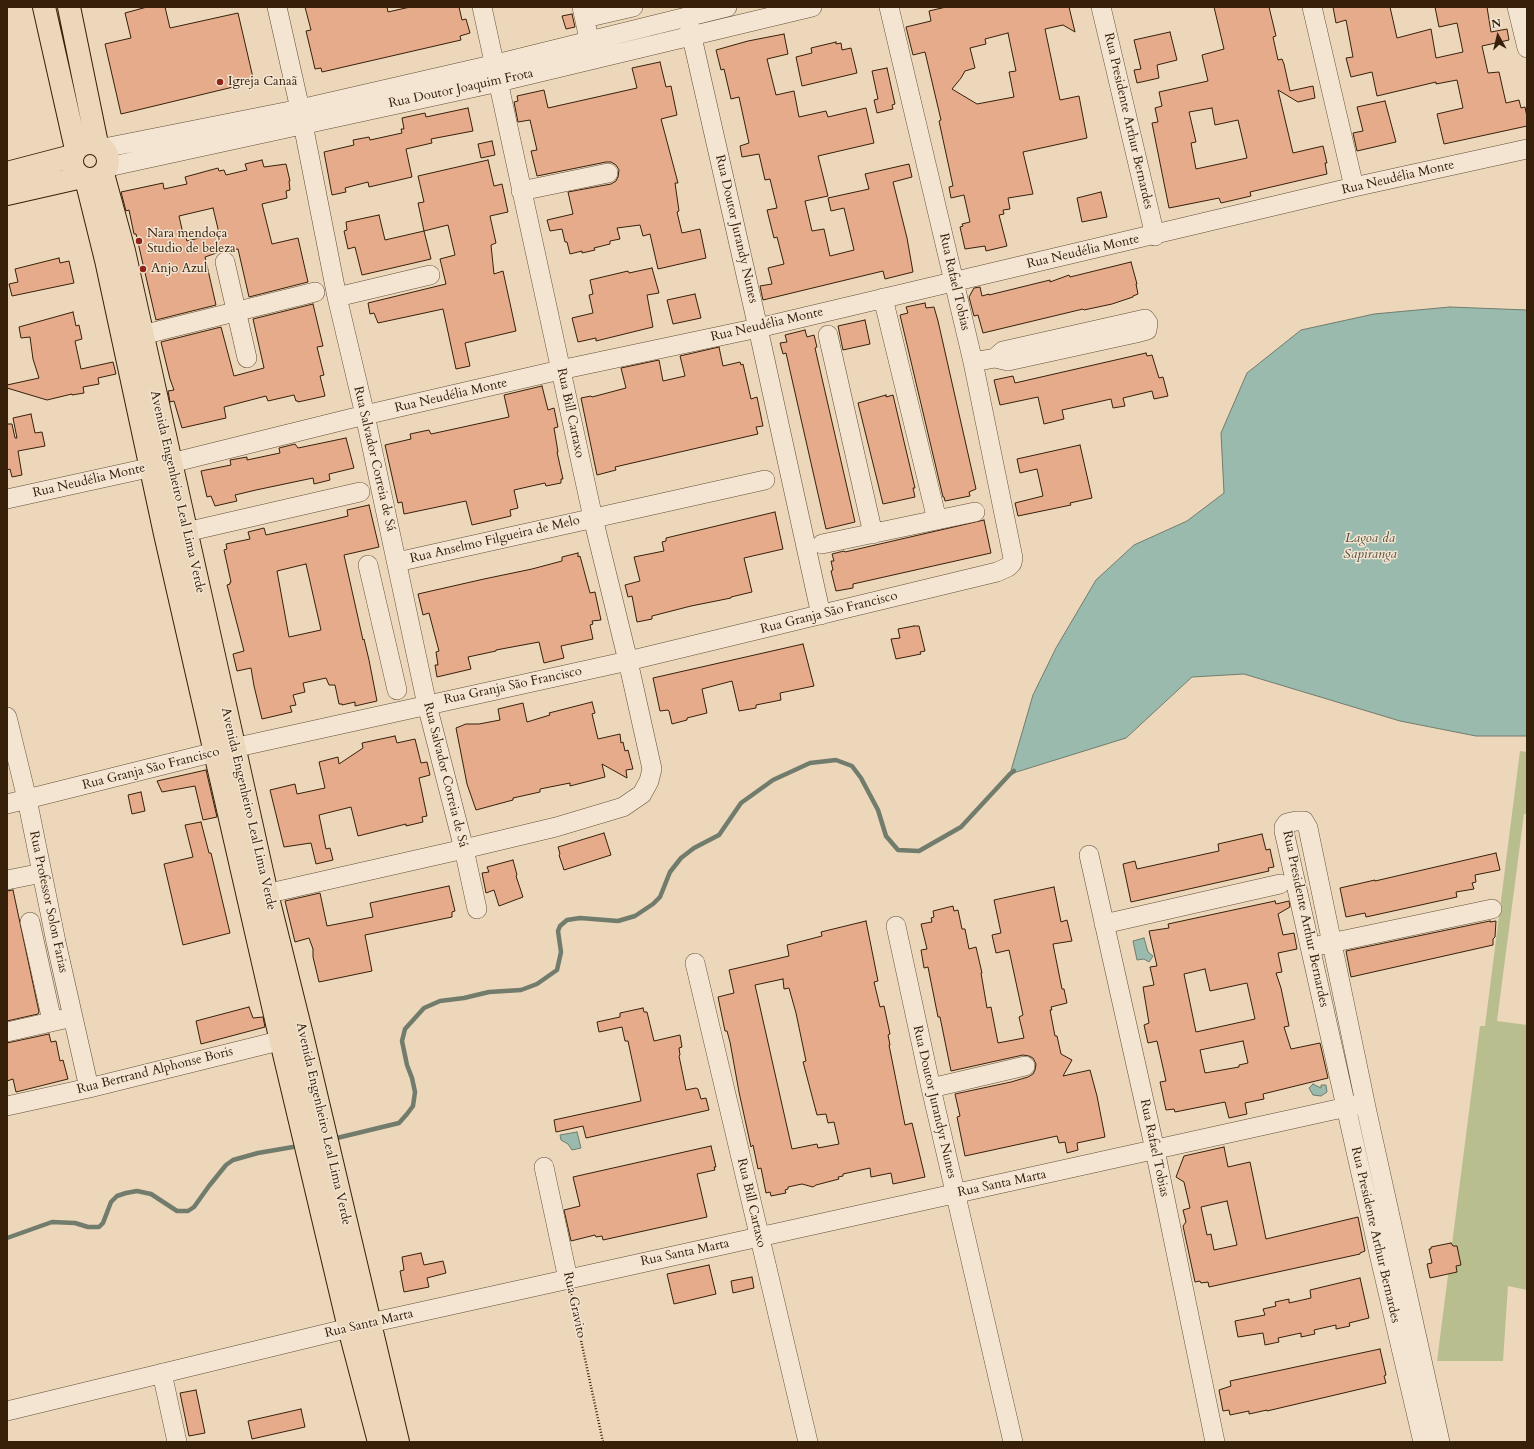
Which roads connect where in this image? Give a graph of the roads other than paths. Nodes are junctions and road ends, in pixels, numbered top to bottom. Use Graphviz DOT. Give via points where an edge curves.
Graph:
graph roads {
  1 [pos="44,7"];
  2 [pos="69,7"];
  3 [pos="277,7"];
  4 [pos="482,7"];
  5 [pos="633,7"];
  6 [pos="727,7"];
  7 [pos="812,7"];
  8 [pos="889,7"];
  9 [pos="1101,7"];
  10 [pos="1312,7"];
  11 [pos="1517,7"];
  12 [pos="584,12"];
  13 [pos="686,12"];
  14 [pos="692,36"];
  15 [pos="589,41"];
  16 [pos="1527,48"];
  17 [pos="593,60"];
  18 [pos="497,73"];
  19 [pos="301,116"];
  20 [pos="1527,149"];
  21 [pos="74,152"];
  22 [pos="97,165"];
  23 [pos="7,173"];
  24 [pos="608,173"];
  25 [pos="1354,188"];
  26 [pos="521,191"];
  27 [pos="7,194"];
  28 [pos="1155,236"];
  29 [pos="225,262"];
  30 [pos="430,275"];
  31 [pos="954,282"];
  32 [pos="315,292"];
  33 [pos="337,297"];
  34 [pos="883,298"];
  35 [pos="237,311"];
  36 [pos="758,328"];
  37 [pos="142,335"];
  38 [pos="828,336"];
  39 [pos="247,358"];
  40 [pos="995,358"];
  41 [pos="973,362"];
  42 [pos="560,370"];
  43 [pos="365,416"];
  44 [pos="161,465"];
  45 [pos="766,480"];
  46 [pos="360,492"];
  47 [pos="7,499"];
  48 [pos="975,512"];
  49 [pos="593,518"];
  50 [pos="937,520"];
  51 [pos="186,532"];
  52 [pos="873,534"];
  53 [pos="822,544"];
  54 [pos="1013,558"];
  55 [pos="397,562"];
  56 [pos="368,565"];
  57 [pos="821,615"];
  58 [pos="414,644"];
  59 [pos="388,651"];
  60 [pos="628,662"];
  61 [pos="397,690"];
  62 [pos="427,705"];
  63 [pos="7,717"];
  64 [pos="225,750"];
  65 [pos="26,799"];
  66 [pos="7,804"];
  67 [pos="464,849"];
  68 [pos="1089,855"];
  69 [pos="42,873"];
  70 [pos="7,880"];
  71 [pos="1280,884"];
  72 [pos="258,896"];
  73 [pos="477,909"];
  74 [pos="1492,909"];
  75 [pos="30,922"];
  76 [pos="1104,924"];
  77 [pos="896,926"];
  78 [pos="1332,942"];
  79 [pos="1311,947"];
  80 [pos="695,963"];
  81 [pos="73,1017"];
  82 [pos="52,1021"];
  83 [pos="7,1032"];
  84 [pos="302,1035"];
  85 [pos="281,1040"];
  86 [pos="1024,1066"];
  87 [pos="89,1088"];
  88 [pos="931,1088"];
  89 [pos="1366,1104"];
  90 [pos="7,1106"];
  91 [pos="1346,1108"];
  92 [pos="1155,1150"];
  93 [pos="544,1167"];
  94 [pos="955,1194"];
  95 [pos="759,1237"];
  96 [pos="1399,1255"];
  97 [pos="1380,1258"];
  98 [pos="568,1279"];
  99 [pos="370,1323"];
  100 [pos="349,1328"];
  101 [pos="162,1373"];
  102 [pos="7,1411"];
  103 [pos="177,1442"];
  104 [pos="392,1442"];
  105 [pos="808,1442"];
  106 [pos="1013,1442"];
  107 [pos="1215,1442"];
  108 [pos="1423,1442"];
  109 [pos="1440,1442"];
  1 -- 21 [label="main road"];
  2 -- 22 [label="main road, Avenida Engenheiro Leal Lima Verde"];
  3 -- 19 [label="street, Rua Salvador Correia de Sá"];
  4 -- 18 [label="street, Rua Bill Cartaxo"];
  5 -- 12 [label="street"];
  6 -- 13 [label="street, Rua Doutor Joaquim Frota"];
  7 -- 14 [label="street, Rua Doutor Joaquim Frota"];
  8 -- 31 [label="street, Rua Rafael Tobias"];
  9 -- 28 [label="street, Rua Presidente Arthur Bernardes"];
  10 -- 25 [label="street"];
  11 -- 16 [label="street"];
  12 -- 15 [label="street"];
  13 -- 14 [label="street, Rua Doutor Jurandy Nunes"];
  13 -- 15 [label="street, Rua Doutor Joaquim Frota"];
  14 -- 17 [label="street, Rua Doutor Joaquim Frota"];
  14 -- 36 [label="street, Rua Doutor Jurandy Nunes"];
  15 -- 17 [label="street"];
  15 -- 18 [label="street, Rua Doutor Joaquim Frota"];
  17 -- 18 [label="street, Rua Doutor Joaquim Frota"];
  18 -- 19 [label="street, Rua Doutor Joaquim Frota"];
  18 -- 26 [label="street, Rua Bill Cartaxo"];
  19 -- 22 [label="street, Rua Doutor Joaquim Frota"];
  19 -- 33 [label="street, Rua Salvador Correia de Sá"];
  20 -- 25 [label="street, Rua Neudélia Monte"];
  21 -- 22 [label="main road" via="84,143 93,142"];
  21 -- 22 [label="main road" via="72,166 78,175"];
  21 -- 23 [label="main road"];
  22 -- 27 [label="main road, Rua Doutor Joaquim Frota"];
  22 -- 37 [label="main road, Avenida Engenheiro Leal Lima Verde" via="124,251"];
  22 -- 44 [label="main road, Avenida Engenheiro Leal Lima Verde" via="106,260"];
  24 -- 26 [label="street"];
  25 -- 28 [label="street, Rua Neudélia Monte"];
  26 -- 42 [label="street, Rua Bill Cartaxo"];
  28 -- 31 [label="street, Rua Neudélia Monte"];
  29 -- 35 [label="street"];
  30 -- 33 [label="street"];
  31 -- 34 [label="street, Rua Neudélia Monte"];
  31 -- 41 [label="street, Rua Rafael Tobias"];
  32 -- 35 [label="street"];
  33 -- 43 [label="street, Rua Salvador Correia de Sá"];
  34 -- 36 [label="street, Rua Neudélia Monte"];
  34 -- 50 [label="street"];
  35 -- 37 [label="street"];
  35 -- 39 [label="street"];
  36 -- 42 [label="street, Rua Neudélia Monte"];
  36 -- 57 [label="street, Rua Doutor Jurandy Nunes"];
  37 -- 44 [label="main road, Avenida Engenheiro Leal Lima Verde"];
  38 -- 52 [label="street"];
  40 -- 40 [label="street" via="1008,361 1136,333 1147,330 1148,323 1144,319 1011,349 1003,351"];
  40 -- 41 [label="street"];
  41 -- 54 [label="street, Rua Rafael Tobias"];
  42 -- 43 [label="street, Rua Neudélia Monte"];
  42 -- 49 [label="street, Rua Bill Cartaxo"];
  43 -- 44 [label="street, Rua Neudélia Monte"];
  43 -- 55 [label="street, Rua Salvador Correia de Sá"];
  44 -- 47 [label="street, Rua Neudélia Monte"];
  44 -- 51 [label="main road, Avenida Engenheiro Leal Lima Verde"];
  44 -- 64 [label="main road, Avenida Engenheiro Leal Lima Verde" via="165,534"];
  45 -- 49 [label="street, Rua Anselmo Filgueira de Melo"];
  46 -- 51 [label="street"];
  48 -- 50 [label="street"];
  49 -- 55 [label="street, Rua Anselmo Filgueira de Melo"];
  49 -- 60 [label="street, Rua Bill Cartaxo"];
  50 -- 52 [label="street"];
  51 -- 64 [label="main road, Avenida Engenheiro Leal Lima Verde"];
  52 -- 53 [label="street"];
  54 -- 57 [label="street, Rua Granja São Francisco" via="1012,563 997,572"];
  55 -- 58 [label="street, Rua Salvador Correia de Sá"];
  56 -- 59 [label="street"];
  57 -- 60 [label="street, Rua Granja São Francisco"];
  58 -- 59 [label="street"];
  58 -- 62 [label="street, Rua Salvador Correia de Sá"];
  59 -- 61 [label="street"];
  60 -- 62 [label="street, Rua Granja São Francisco"];
  60 -- 67 [label="street, Rua Bill Cartaxo" via="652,768 642,794 623,807 556,827"];
  62 -- 64 [label="street, Rua Granja São Francisco"];
  62 -- 67 [label="street, Rua Salvador Correia de Sá"];
  63 -- 65 [label="street, Rua Professor Solon Farias"];
  64 -- 65 [label="street, Rua Granja São Francisco"];
  64 -- 72 [label="main road, Avenida Engenheiro Leal Lima Verde"];
  65 -- 66 [label="street, Rua Granja São Francisco"];
  65 -- 69 [label="street, Rua Professor Solon Farias"];
  67 -- 72 [label="street, Rua Bill Cartaxo"];
  67 -- 73 [label="street, Rua Salvador Correia de Sá"];
  68 -- 76 [label="street, Rua Rafael Tobias"];
  69 -- 70 [label="street"];
  69 -- 81 [label="street, Rua Professor Solon Farias"];
  71 -- 76 [label="street"];
  72 -- 84 [label="main road, Avenida Engenheiro Leal Lima Verde"];
  72 -- 85 [label="main road, Avenida Engenheiro Leal Lima Verde"];
  74 -- 78 [label="street"];
  75 -- 82 [label="street"];
  76 -- 92 [label="street, Rua Rafael Tobias"];
  77 -- 88 [label="street, Rua Doutor Jurandyr Nunes"];
  78 -- 79 [label="street"];
  78 -- 79 [label="street, Rua Presidente Arthur Bernardes" via="1308,828 1304,821 1296,820 1288,823 1284,831"];
  78 -- 89 [label="street, Rua Presidente Arthur Bernardes"];
  79 -- 91 [label="street, Rua Presidente Arthur Bernardes"];
  80 -- 95 [label="street, Rua Bill Cartaxo"];
  81 -- 82 [label="street"];
  81 -- 87 [label="street, Rua Professor Solon Farias"];
  82 -- 83 [label="street"];
  84 -- 85 [label="street, Rua Bertrand Alphonse Boris"];
  84 -- 99 [label="main road, Avenida Engenheiro Leal Lima Verde"];
  85 -- 87 [label="street, Rua Bertrand Alphonse Boris"];
  85 -- 100 [label="main road, Avenida Engenheiro Leal Lima Verde"];
  86 -- 88 [label="street"];
  87 -- 90 [label="street, Rua Bertrand Alphonse Boris"];
  88 -- 94 [label="street, Rua Doutor Jurandyr Nunes"];
  89 -- 91 [label="street, Rua Santa Marta"];
  89 -- 96 [label="street, Rua Presidente Arthur Bernardes"];
  91 -- 92 [label="street, Rua Santa Marta"];
  91 -- 97 [label="street, Rua Presidente Arthur Bernardes"];
  92 -- 94 [label="street, Rua Santa Marta"];
  92 -- 107 [label="street, Rua Rafael Tobias"];
  93 -- 98 [label="street, Rua Gravito"];
  94 -- 95 [label="street, Rua Santa Marta"];
  94 -- 106 [label="street, Rua Doutor Jurandyr Nunes"];
  95 -- 98 [label="street, Rua Santa Marta"];
  95 -- 105 [label="street, Rua Bill Cartaxo"];
  96 -- 97 [label="street"];
  96 -- 109 [label="street, Rua Presidente Arthur Bernardes"];
  97 -- 108 [label="street, Rua Presidente Arthur Bernardes"];
  98 -- 99 [label="street, Rua Santa Marta"];
  99 -- 100 [label="street, Rua Santa Marta"];
  99 -- 104 [label="main road, Avenida Engenheiro Leal Lima Verde"];
  100 -- 101 [label="street, Rua Santa Marta"];
  100 -- 104 [label="main road, Avenida Engenheiro Leal Lima Verde"];
  101 -- 102 [label="street, Rua Santa Marta"];
  101 -- 103 [label="street"];
}
